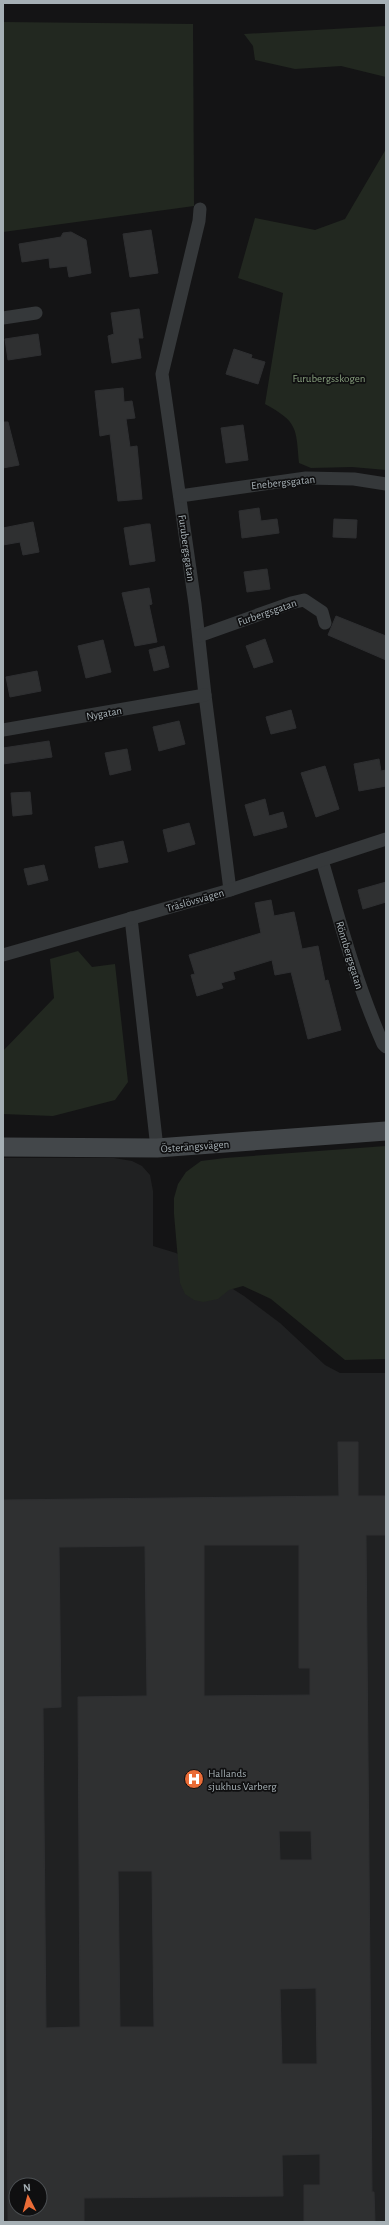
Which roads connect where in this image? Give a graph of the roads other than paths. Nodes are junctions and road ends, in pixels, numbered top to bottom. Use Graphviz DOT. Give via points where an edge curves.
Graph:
graph roads {
  1 [pos="200,209"];
  2 [pos="36,313"];
  3 [pos="3,318"];
  4 [pos="386,484"];
  5 [pos="180,496"];
  6 [pos="325,623"];
  7 [pos="199,636"];
  8 [pos="204,694"];
  9 [pos="3,730"];
  10 [pos="386,839"];
  11 [pos="322,860"];
  12 [pos="230,890"];
  13 [pos="131,918"];
  14 [pos="3,955"];
  15 [pos="386,1047"];
  16 [pos="386,1120"];
  17 [pos="386,1131"];
  18 [pos="3,1136"];
  19 [pos="157,1143"];
  20 [pos="3,1147"];
  1 -- 5 [label="street, Furubergsgatan" via="162,374"];
  2 -- 3 [label="street"];
  4 -- 5 [label="street, Enebergsgatan" via="354,479 306,478"];
  5 -- 7 [label="street, Furubergsgatan"];
  6 -- 7 [label="street, Furbergsgatan" via="322,612 304,600"];
  7 -- 8 [label="street, Furubergsgatan"];
  8 -- 9 [label="street, Nygatan"];
  8 -- 12 [label="street, Furubergsgatan"];
  10 -- 11 [label="street, Träslövsvägen"];
  11 -- 12 [label="street, Träslövsvägen"];
  11 -- 15 [label="street, Rönnbergsgatan" via="349,955 368,1010"];
  12 -- 13 [label="street, Träslövsvägen"];
  13 -- 14 [label="street, Träslövsvägen"];
  13 -- 19 [label="street"];
  16 -- 19 [label="street, Österängsvägen"];
  17 -- 19 [label="street, Österängsvägen"];
  18 -- 19 [label="street, Österängsvägen"];
  19 -- 20 [label="street, Österängsvägen"];
}
